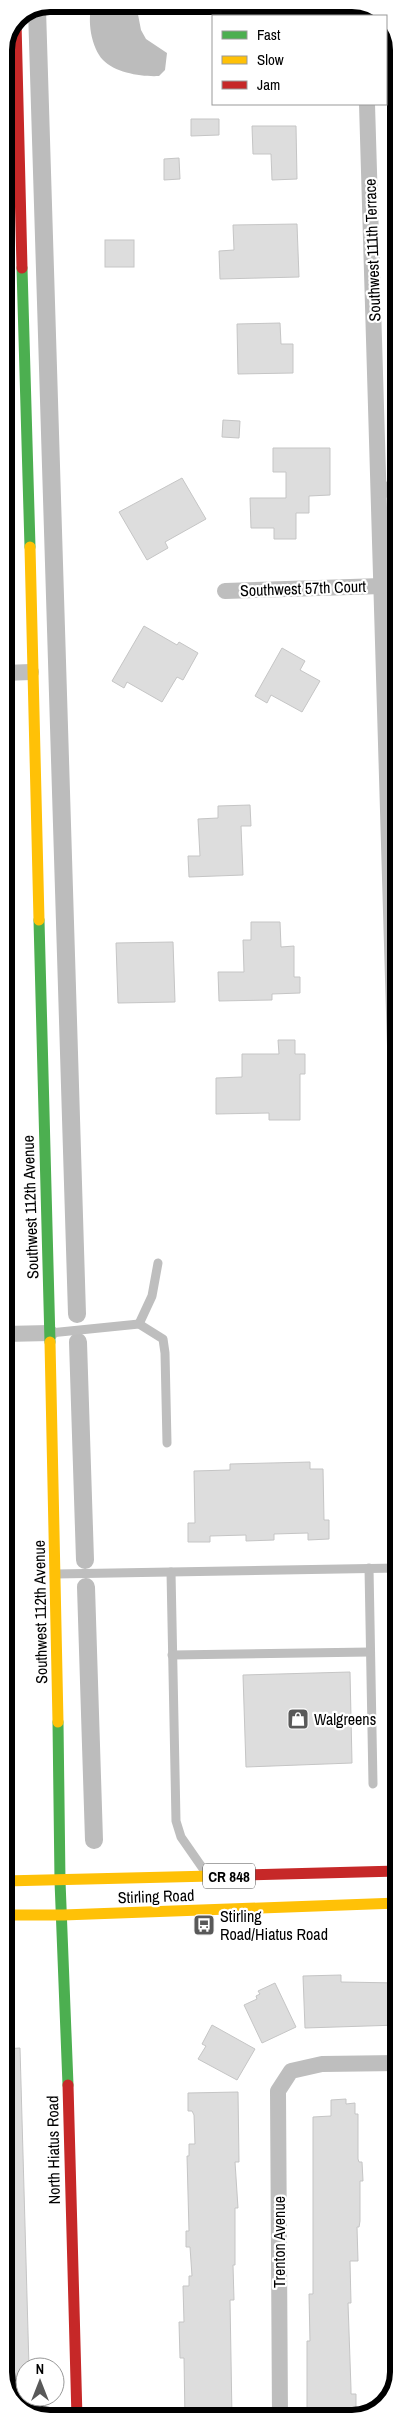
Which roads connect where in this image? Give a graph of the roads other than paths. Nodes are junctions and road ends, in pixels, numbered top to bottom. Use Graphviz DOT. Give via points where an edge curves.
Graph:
graph roads {
  1 [pos="367,105"];
  2 [pos="12,126"];
  3 [pos="389,489"];
  4 [pos="380,490"];
  5 [pos="382,586"];
  6 [pos="225,591"];
  7 [pos="31,672"];
  8 [pos="12,673"];
  9 [pos="389,714"];
  10 [pos="158,1263"];
  11 [pos="139,1324"];
  12 [pos="50,1333"];
  13 [pos="13,1334"];
  14 [pos="167,1443"];
  15 [pos="369,1568"];
  16 [pos="390,1568"];
  17 [pos="171,1572"];
  18 [pos="56,1574"];
  19 [pos="370,1652"];
  20 [pos="172,1655"];
  21 [pos="373,1784"];
  22 [pos="390,1871"];
  23 [pos="209,1876"];
  24 [pos="13,1881"];
  25 [pos="60,1881"];
  26 [pos="390,1904"];
  27 [pos="13,1915"];
  28 [pos="63,1915"];
  29 [pos="390,2063"];
  30 [pos="77,2409"];
  31 [pos="280,2409"];
  1 -- 4 [label="street, Southwest 111th Terrace"];
  2 -- 7 [label="street, Southwest 112th Avenue"];
  3 -- 4 [label="street"];
  4 -- 5 [label="street, Southwest 111th Terrace"];
  5 -- 6 [label="street, Southwest 57th Court"];
  5 -- 9 [label="street, Southwest 111th Terrace"];
  7 -- 8 [label="street"];
  7 -- 12 [label="street, Southwest 112th Avenue"];
  10 -- 11 [label="lane" via="152,1296"];
  11 -- 12 [label="lane"];
  11 -- 14 [label="lane" via="163,1339"];
  12 -- 13 [label="street"];
  12 -- 18 [label="street, Southwest 112th Avenue"];
  15 -- 16 [label="lane"];
  15 -- 17 [label="lane"];
  15 -- 19 [label="lane"];
  17 -- 18 [label="lane"];
  17 -- 20 [label="lane"];
  18 -- 25 [label="street, Southwest 112th Avenue"];
  19 -- 20 [label="lane"];
  19 -- 21 [label="lane"];
  20 -- 23 [label="lane" via="176,1821 181,1837"];
  22 -- 23 [label="street, Stirling Road / CR 848"];
  23 -- 25 [label="street, Stirling Road / CR 848"];
  24 -- 25 [label="street, Stirling Road / CR 848"];
  25 -- 28 [label="street, North Hiatus Road"];
  26 -- 28 [label="street, Stirling Road / CR 848"];
  27 -- 28 [label="street, Stirling Road / CR 848"];
  28 -- 30 [label="street, North Hiatus Road"];
  29 -- 31 [label="street, Trenton Avenue" via="322,2064 291,2071 278,2091"];
}
